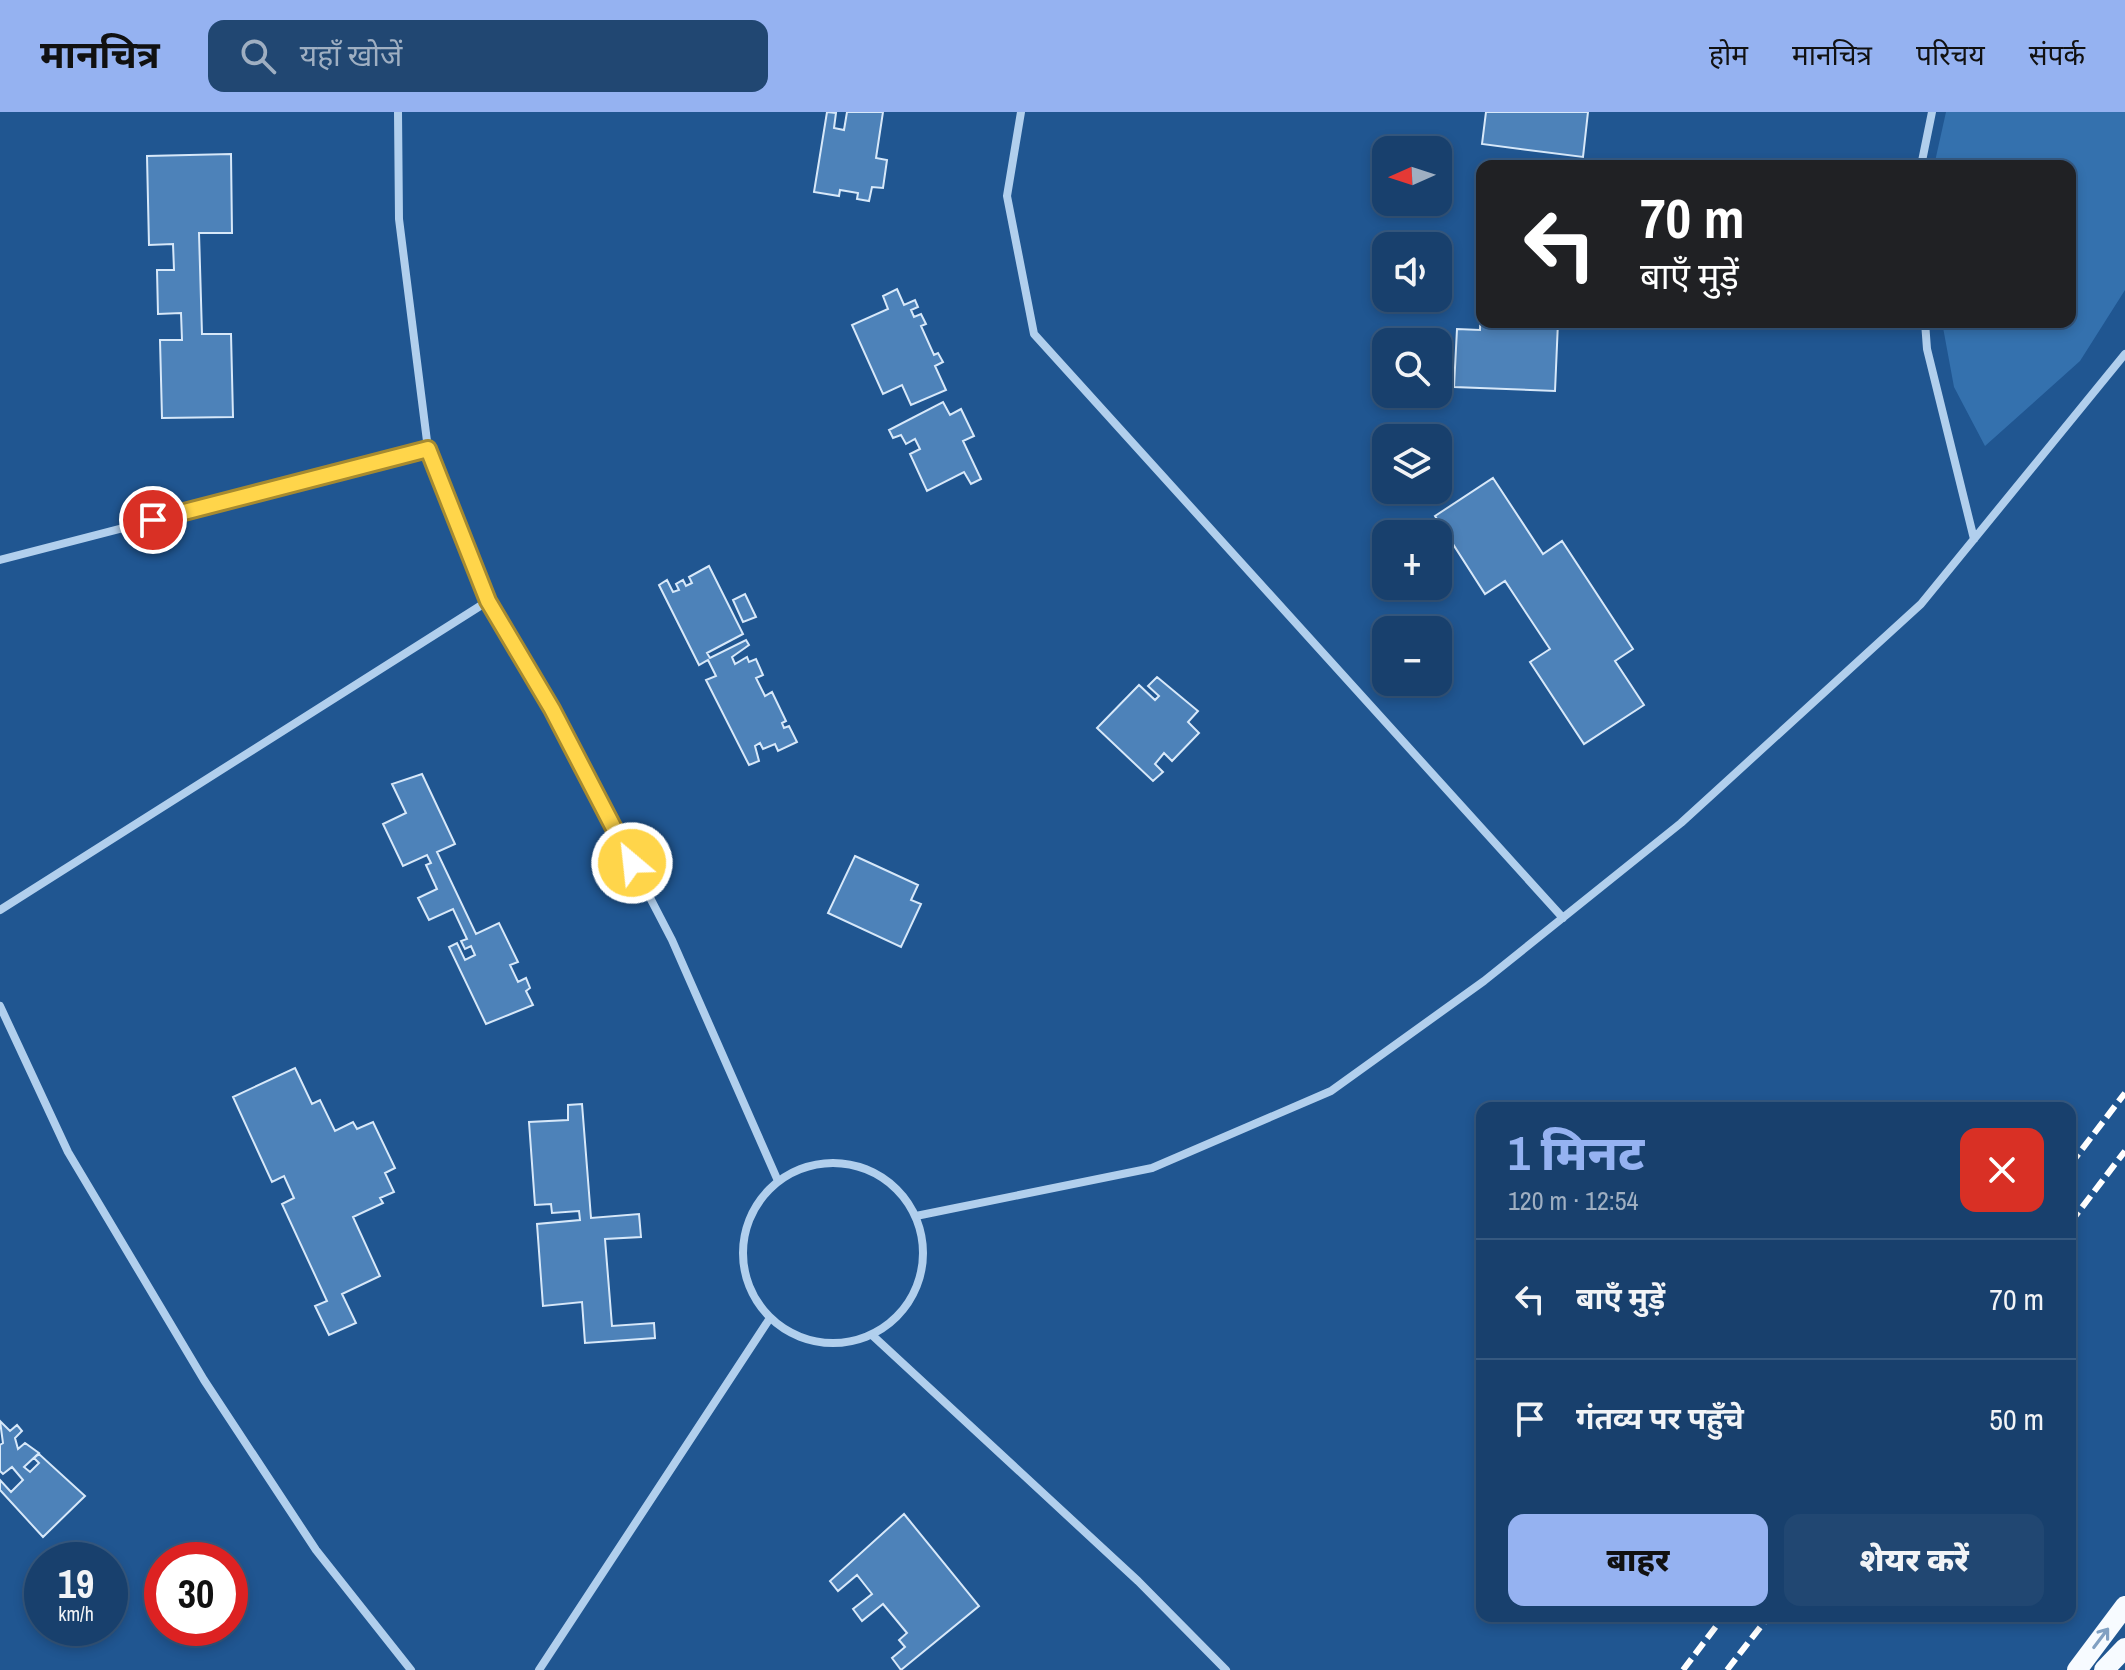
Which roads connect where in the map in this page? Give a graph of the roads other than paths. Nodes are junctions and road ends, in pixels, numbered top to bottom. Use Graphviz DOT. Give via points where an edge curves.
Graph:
graph roads {
  1 [pos="398,112"];
  2 [pos="1021,112"];
  3 [pos="1932,112"];
  4 [pos="1922,160"];
  5 [pos="1925,328"];
  6 [pos="2125,354"];
  7 [pos="428,449"];
  8 [pos="1974,539"];
  9 [pos="0,560"];
  10 [pos="488,601"];
  11 [pos="0,910"];
  12 [pos="1563,918"];
  13 [pos="0,1006"];
  14 [pos="778,1181"];
  15 [pos="916,1216"];
  16 [pos="770,1318"];
  17 [pos="872,1335"];
  18 [pos="2125,1606"];
  19 [pos="2125,1648"];
  20 [pos="411,1670"];
  21 [pos="539,1670"];
  22 [pos="1226,1670"];
  23 [pos="2077,1670"];
  24 [pos="2104,1670"];
  1 -- 7 [label="street" via="399,219"];
  2 -- 12 [label="street" via="1007,196 1034,334"];
  3 -- 4 [label="street"];
  5 -- 8 [label="street"];
  6 -- 8 [label="street"];
  7 -- 9 [label="street"];
  7 -- 10 [label="street"];
  8 -- 12 [label="street" via="1909,615 1681,823"];
  10 -- 11 [label="street"];
  10 -- 14 [label="street" via="552,709 672,940"];
  12 -- 15 [label="street" via="1331,1091 1152,1168"];
  13 -- 20 [label="street" via="68,1152 204,1380 316,1550"];
  14 -- 15 [label="street" via="802,1168 833,1162 862,1167 901,1193"];
  14 -- 16 [label="street" via="748,1223 743,1264 755,1298"];
  15 -- 17 [label="street" via="923,1243 918,1284 893,1322"];
  16 -- 17 [label="street" via="789,1333 823,1344"];
  16 -- 21 [label="street"];
  17 -- 22 [label="street" via="1138,1581"];
  23 -- 18 [label="main road, one-way"];
  19 -- 24 [label="main road"];
}
